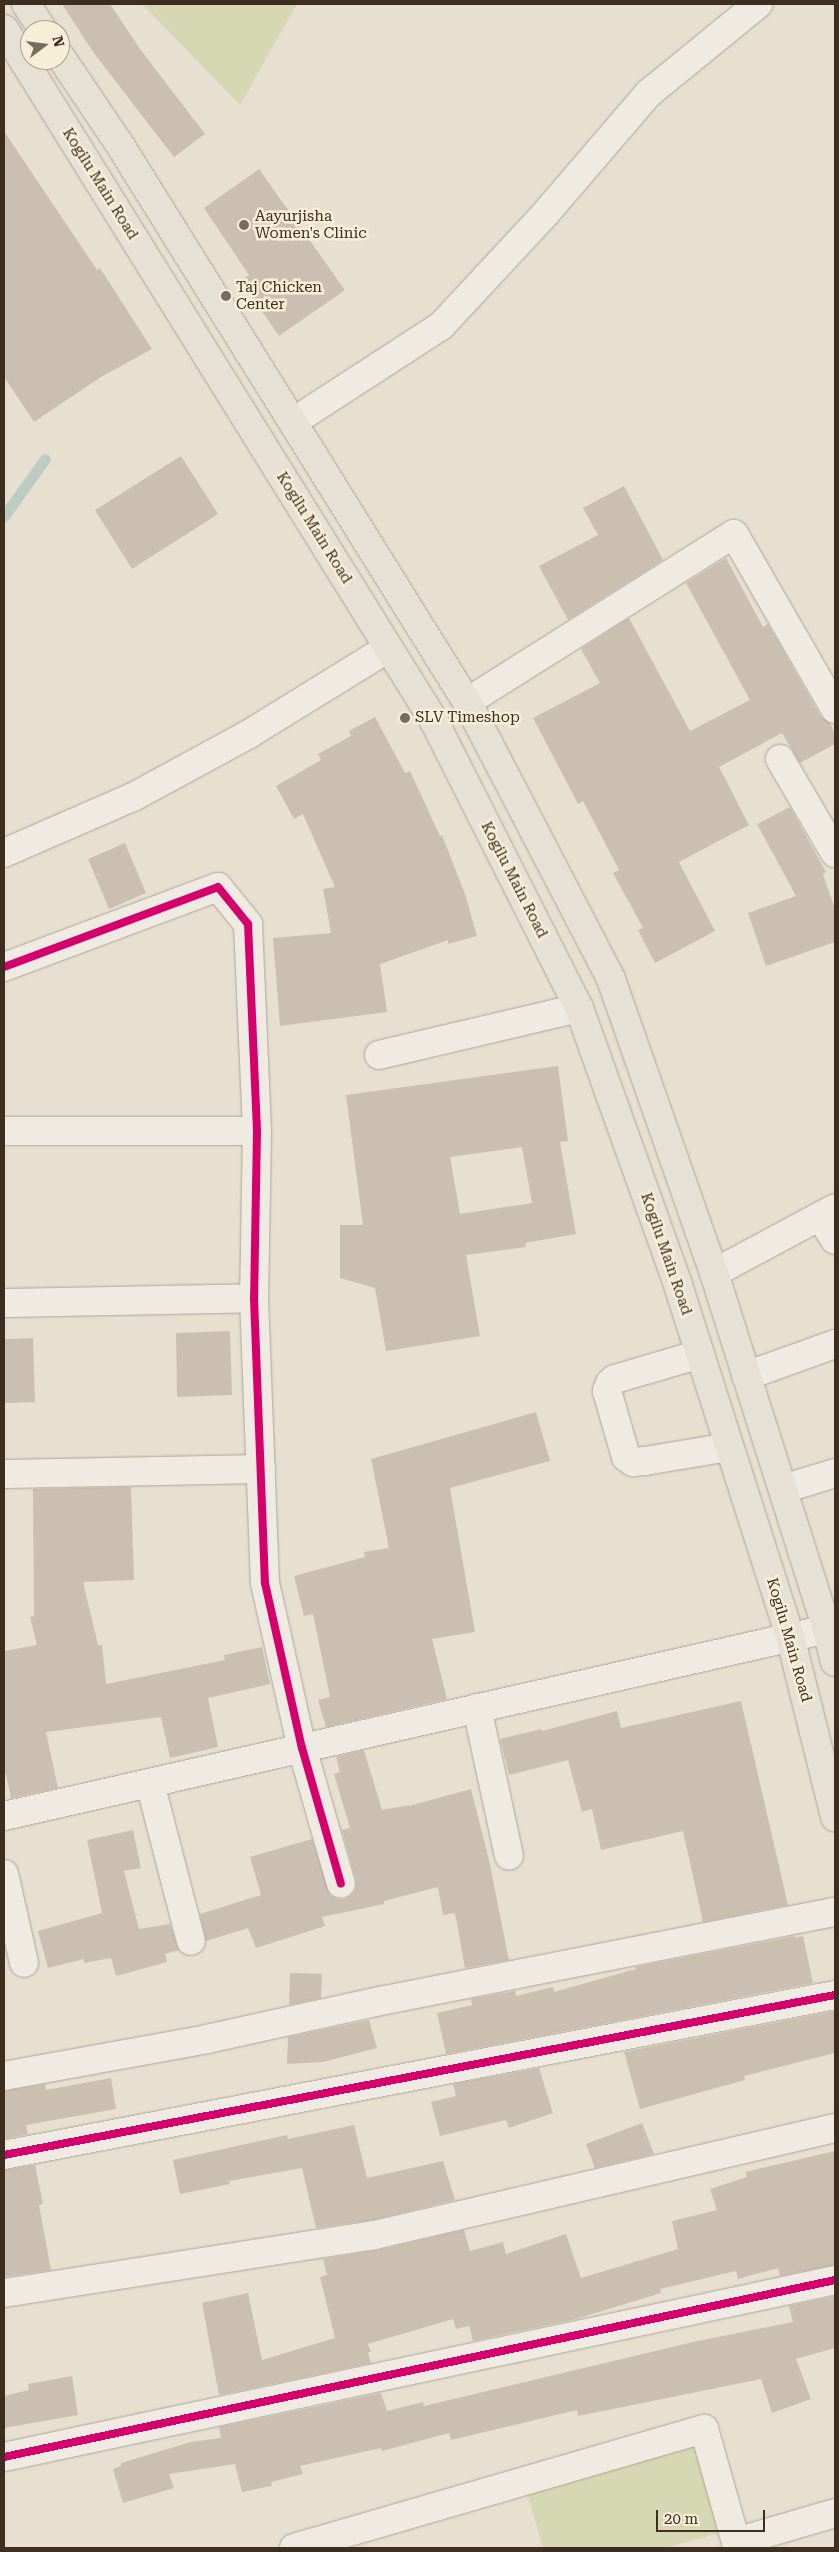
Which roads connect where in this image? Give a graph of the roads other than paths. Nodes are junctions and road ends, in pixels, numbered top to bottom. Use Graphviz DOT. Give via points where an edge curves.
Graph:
graph roads {
  1 [pos="26,4"];
  2 [pos="758,4"];
  3 [pos="36,20"];
  4 [pos="4,29"];
  5 [pos="69,70"];
  6 [pos="293,422"];
  7 [pos="322,470"];
  8 [pos="290,491"];
  9 [pos="388,648"];
  10 [pos="467,702"];
  11 [pos="835,709"];
  12 [pos="780,759"];
  13 [pos="4,853"];
  14 [pos="835,853"];
  15 [pos="4,967"];
  16 [pos="579,1008"];
  17 [pos="379,1055"];
  18 [pos="4,1131"];
  19 [pos="256,1131"];
  20 [pos="827,1212"];
  21 [pos="835,1240"];
  22 [pos="714,1273"];
  23 [pos="254,1298"];
  24 [pos="4,1303"];
  25 [pos="835,1344"];
  26 [pos="700,1354"];
  27 [pos="746,1376"];
  28 [pos="729,1447"];
  29 [pos="261,1469"];
  30 [pos="835,1473"];
  31 [pos="4,1474"];
  32 [pos="783,1489"];
  33 [pos="827,1629"];
  34 [pos="790,1636"];
  35 [pos="835,1662"];
  36 [pos="477,1708"];
  37 [pos="302,1748"];
  38 [pos="827,1750"];
  39 [pos="150,1783"];
  40 [pos="4,1816"];
  41 [pos="835,1817"];
  42 [pos="509,1856"];
  43 [pos="4,1874"];
  44 [pos="341,1884"];
  45 [pos="835,1912"];
  46 [pos="191,1941"];
  47 [pos="24,1963"];
  48 [pos="835,1995"];
  49 [pos="4,2076"];
  50 [pos="835,2128"];
  51 [pos="4,2155"];
  52 [pos="835,2280"];
  53 [pos="4,2293"];
  54 [pos="4,2457"];
  55 [pos="835,2513"];
  56 [pos="294,2548"];
  1 -- 3 [label="main road"];
  2 -- 6 [label="street" via="649,93 546,213 441,326"];
  4 -- 8 [label="main road, Kogilu Main Road"];
  5 -- 6 [label="main road"];
  6 -- 7 [label="main road"];
  7 -- 8 [label="main road"];
  7 -- 10 [label="main road"];
  8 -- 9 [label="main road, Kogilu Main Road"];
  9 -- 13 [label="street" via="249,734 133,797"];
  9 -- 16 [label="main road, Kogilu Main Road" via="434,721"];
  10 -- 11 [label="street" via="734,534"];
  10 -- 22 [label="main road" via="611,979"];
  12 -- 14 [label="street"];
  15 -- 19 [label="street" via="218,886 248,924"];
  16 -- 17 [label="street"];
  16 -- 26 [label="main road, Kogilu Main Road"];
  18 -- 19 [label="street"];
  19 -- 23 [label="street"];
  20 -- 21 [label="street"];
  20 -- 22 [label="street"];
  22 -- 27 [label="main road"];
  23 -- 24 [label="street"];
  23 -- 29 [label="street"];
  25 -- 27 [label="street"];
  26 -- 28 [label="main road, Kogilu Main Road"];
  26 -- 28 [label="street" via="615,1378 610,1383 607,1391 626,1456 633,1462 646,1461"];
  27 -- 32 [label="main road"];
  28 -- 34 [label="main road, Kogilu Main Road"];
  29 -- 31 [label="street"];
  29 -- 37 [label="street" via="265,1582"];
  30 -- 32 [label="street"];
  32 -- 33 [label="main road"];
  33 -- 34 [label="street"];
  33 -- 35 [label="main road"];
  34 -- 36 [label="street"];
  34 -- 38 [label="main road, Kogilu Main Road"];
  36 -- 37 [label="street"];
  36 -- 42 [label="street"];
  37 -- 39 [label="street"];
  37 -- 44 [label="street"];
  38 -- 41 [label="main road, Kogilu Main Road"];
  39 -- 40 [label="street"];
  39 -- 46 [label="street"];
  43 -- 47 [label="street"];
  45 -- 49 [label="street" via="380,2002 207,2040"];
  48 -- 51 [label="street"];
  50 -- 53 [label="street" via="375,2235"];
  52 -- 54 [label="street"];
  55 -- 56 [label="street" via="736,2542 704,2429"];
}
